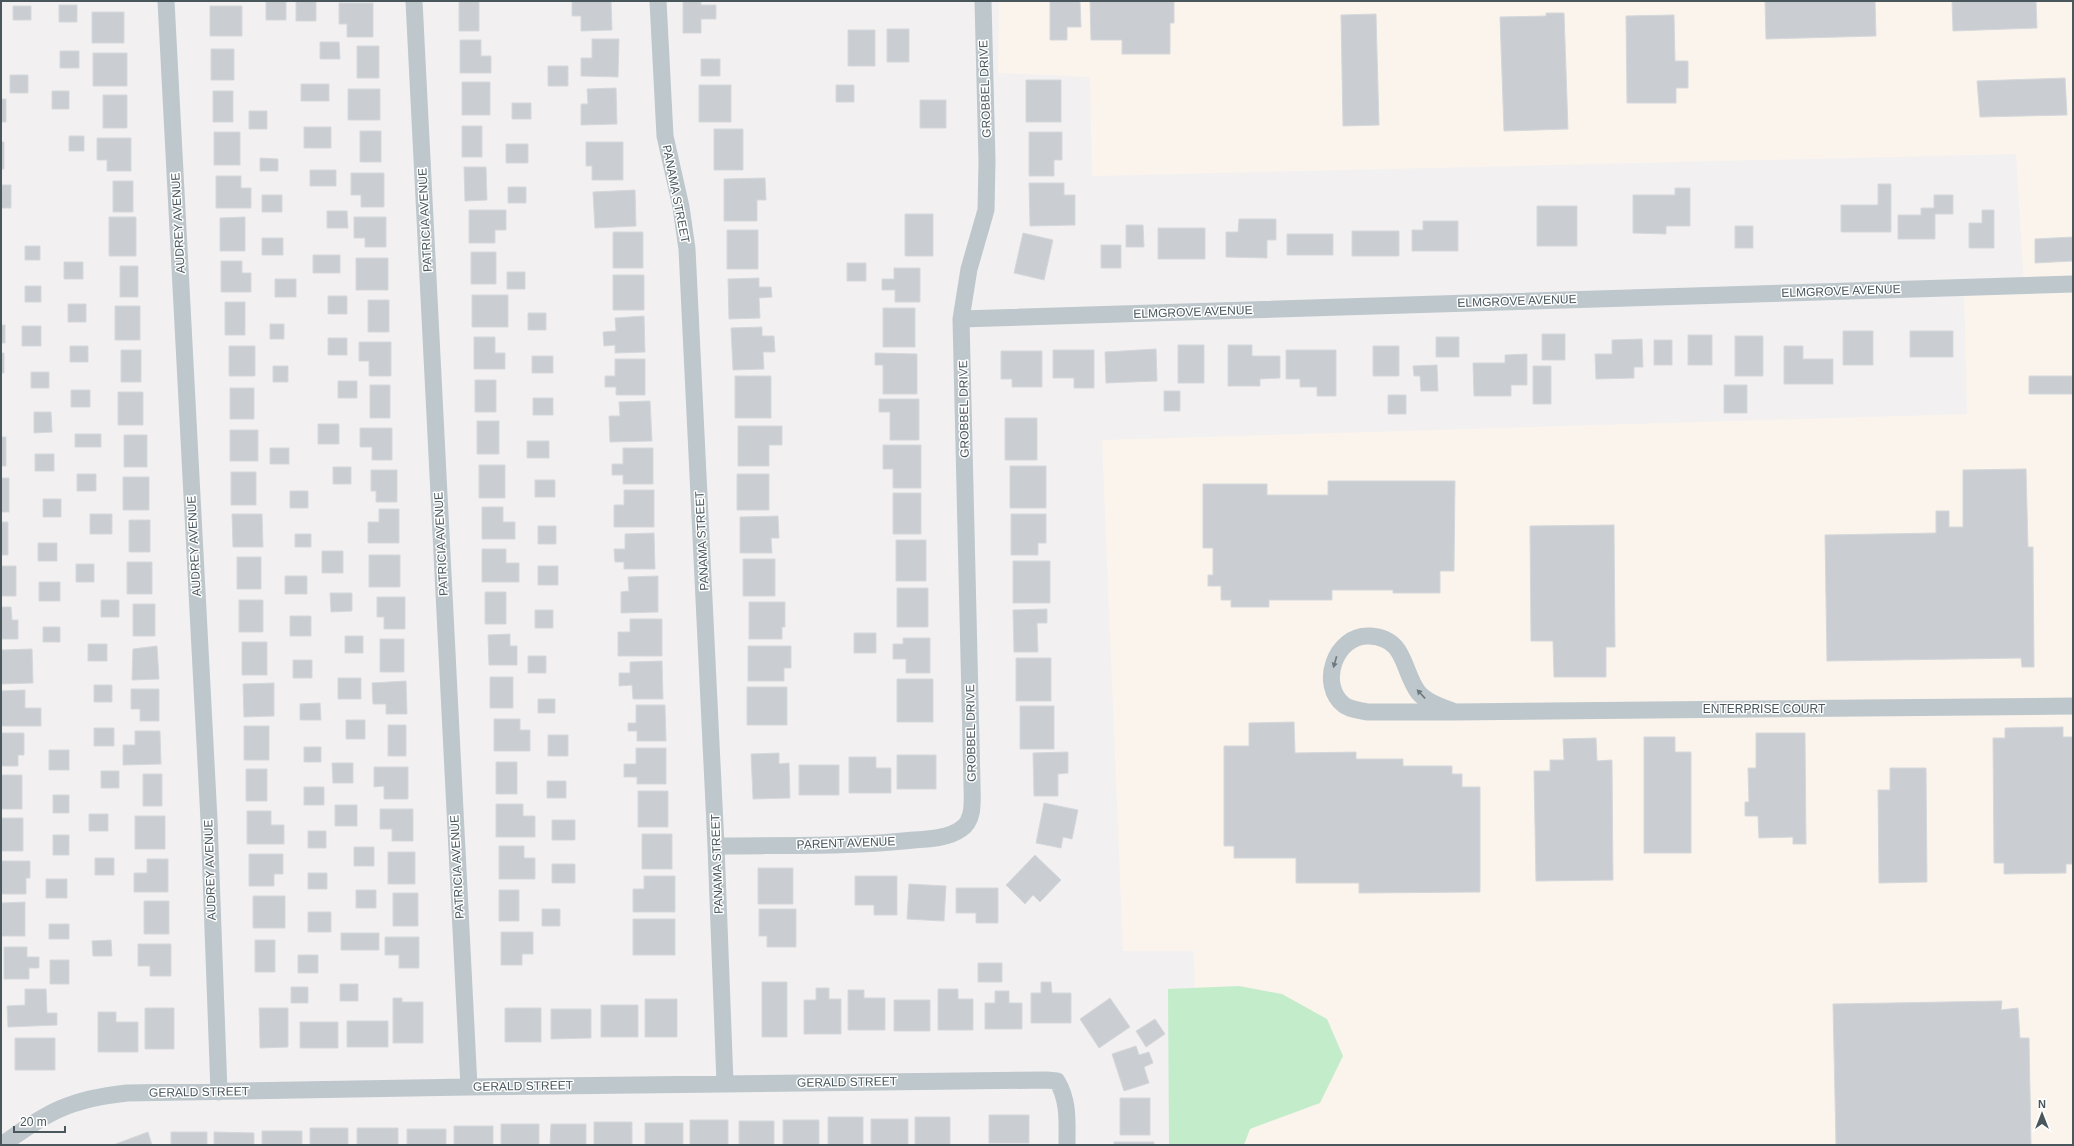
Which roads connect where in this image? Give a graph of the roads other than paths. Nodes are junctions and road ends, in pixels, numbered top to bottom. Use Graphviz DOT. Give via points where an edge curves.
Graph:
graph roads {
  1 [pos="166,1"];
  2 [pos="414,1"];
  3 [pos="658,1"];
  4 [pos="983,1"];
  5 [pos="2073,284"];
  6 [pos="962,319"];
  7 [pos="2073,706"];
  8 [pos="1455,712"];
  9 [pos="969,821"];
  10 [pos="716,846"];
  11 [pos="725,1083"];
  12 [pos="469,1086"];
  13 [pos="219,1092"];
  14 [pos="3,1144"];
  15 [pos="1067,1145"];
  1 -- 13 [label="street, AUDREY AVENUE" via="208,820"];
  2 -- 12 [label="street, PATRICIA AVENUE"];
  3 -- 10 [label="street, PANAMA STREET" via="665,136 681,207 687,249"];
  4 -- 6 [label="street, GROBBEL DRIVE" via="986,210 969,269"];
  5 -- 6 [label="street, ELMGROVE AVENUE"];
  6 -- 9 [label="street, GROBBEL DRIVE" via="972,784"];
  7 -- 8 [label="street, ENTERPRISE COURT"];
  8 -- 8 [label="street, ENTERPRISE COURT, one-way" via="1436,705 1418,692 1401,656 1390,642 1363,636 1348,642 1338,654 1333,671 1333,686 1339,700 1345,706 1367,712"];
  9 -- 10 [label="street, PARENT AVENUE" via="961,830 950,834 901,842"];
  10 -- 11 [label="street, PANAMA STREET"];
  11 -- 12 [label="street, GERALD STREET"];
  11 -- 15 [label="street, GERALD STREET" via="1057,1081 1067,1106"];
  12 -- 13 [label="street, GERALD STREET"];
  13 -- 14 [label="street, GERALD STREET" via="127,1093 84,1099 50,1112"];
}
